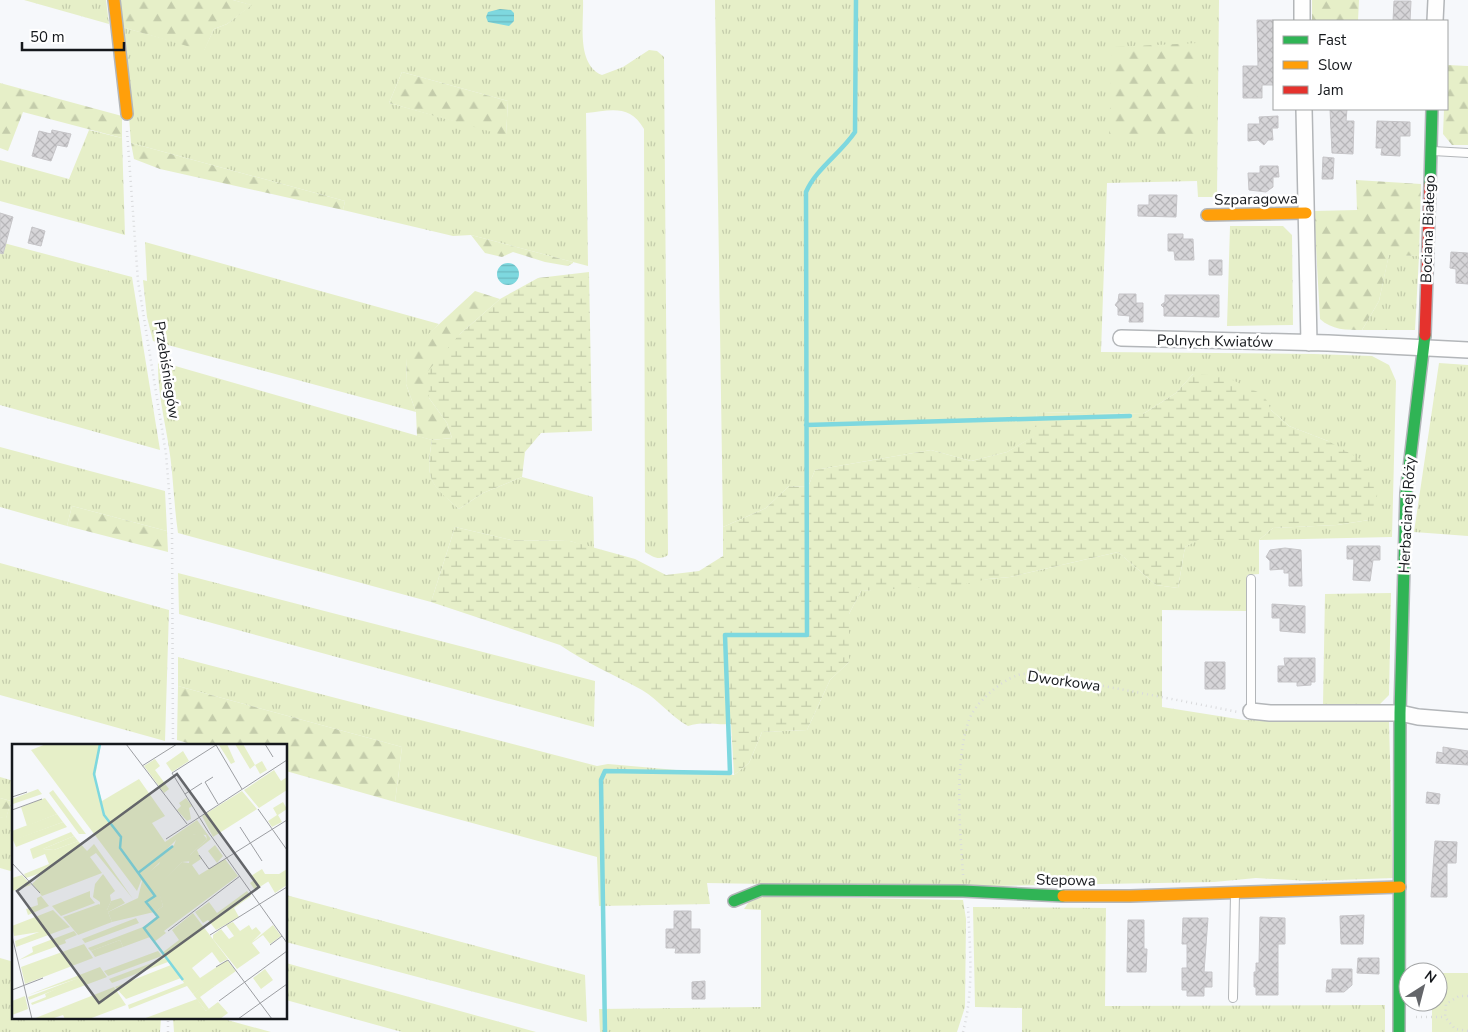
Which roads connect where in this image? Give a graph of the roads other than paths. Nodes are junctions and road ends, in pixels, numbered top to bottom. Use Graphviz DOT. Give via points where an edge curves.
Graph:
graph roads {
  1 [pos="114,0"];
  2 [pos="1302,0"];
  3 [pos="1436,0"];
  4 [pos="1302,20"];
  5 [pos="1435,20"];
  6 [pos="1304,110"];
  7 [pos="1432,110"];
  8 [pos="127,114"];
  9 [pos="1431,150"];
  10 [pos="1468,153"];
  11 [pos="1306,213"];
  12 [pos="1207,215"];
  13 [pos="1121,338"];
  14 [pos="1309,343"];
  15 [pos="1425,349"];
  16 [pos="1468,350"];
  17 [pos="1252,578"];
  18 [pos="1251,711"];
  19 [pos="1400,713"];
  20 [pos="1468,720"];
  21 [pos="1400,887"];
  22 [pos="1235,892"];
  23 [pos="734,900"];
  24 [pos="1233,998"];
  25 [pos="1399,1032"];
  1 -- 8 [label="street"];
  2 -- 4 [label="street"];
  3 -- 5 [label="street"];
  6 -- 11 [label="street"];
  7 -- 9 [label="street, Bociana Białego"];
  9 -- 10 [label="lane"];
  9 -- 15 [label="street, Bociana Białego"];
  11 -- 12 [label="street, Szparagowa"];
  11 -- 14 [label="street"];
  13 -- 14 [label="street, Polnych Kwiatów"];
  14 -- 15 [label="street"];
  15 -- 16 [label="street"];
  15 -- 19 [label="street, Herbacianej Róży" via="1406,493"];
  17 -- 18 [label="lane"];
  18 -- 19 [label="street"];
  19 -- 20 [label="street"];
  19 -- 21 [label="street, Herbacianej Róży"];
  21 -- 22 [label="street, Stepowa"];
  21 -- 25 [label="street, Herbacianej Róży"];
  22 -- 23 [label="street, Stepowa" via="1050,896 963,891 762,890"];
  22 -- 24 [label="lane"];
}
